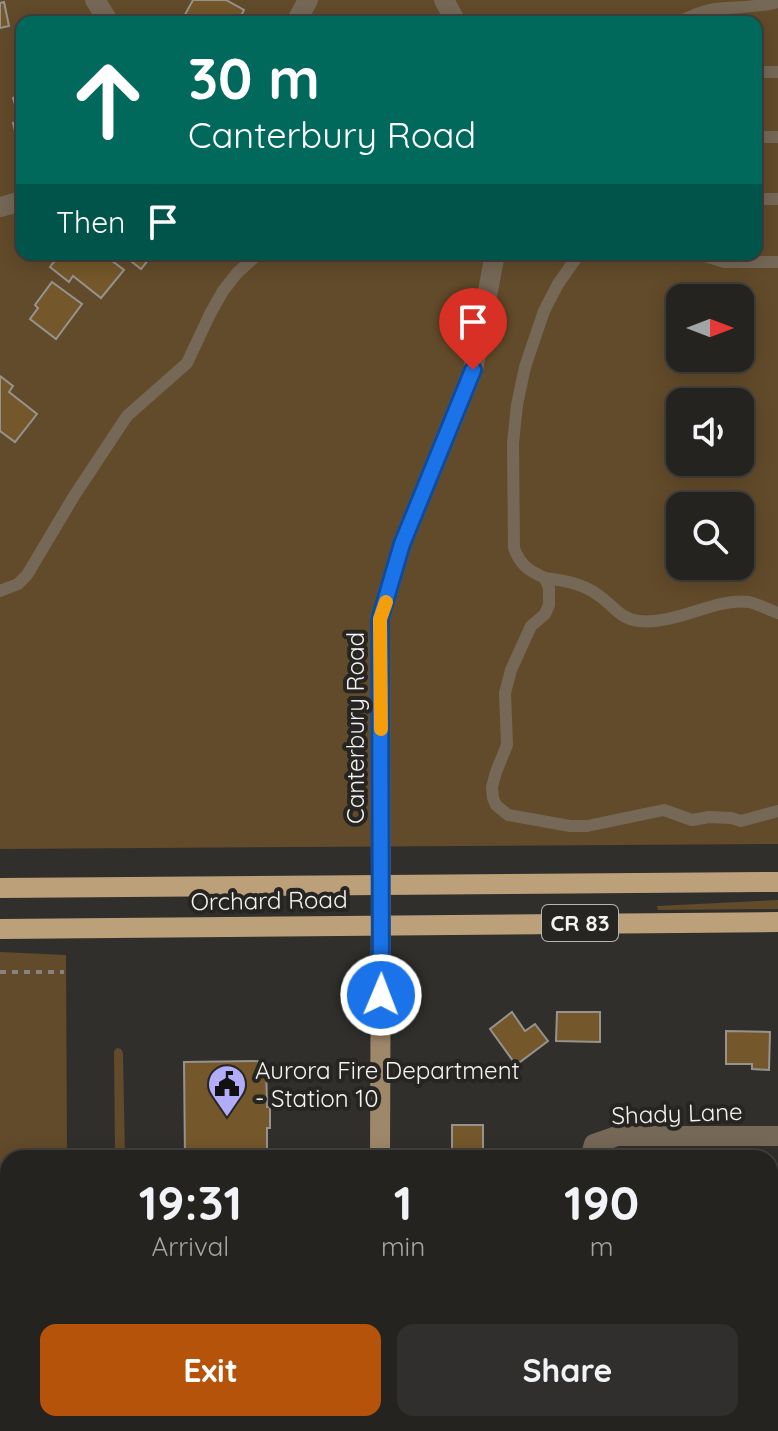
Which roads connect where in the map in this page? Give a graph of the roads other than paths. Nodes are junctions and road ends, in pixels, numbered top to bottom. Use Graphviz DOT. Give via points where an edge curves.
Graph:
graph roads {
  1 [pos="778,2"];
  2 [pos="687,16"];
  3 [pos="251,260"];
  4 [pos="494,260"];
  5 [pos="575,260"];
  6 [pos="718,260"];
  7 [pos="778,262"];
  8 [pos="545,578"];
  9 [pos="0,591"];
  10 [pos="778,613"];
  11 [pos="778,811"];
  12 [pos="778,882"];
  13 [pos="381,884"];
  14 [pos="0,888"];
  15 [pos="778,922"];
  16 [pos="381,924"];
  17 [pos="0,929"];
  18 [pos="778,1136"];
  19 [pos="380,1150"];
  20 [pos="592,1150"];
  1 -- 2 [label="lane" via="710,2"];
  3 -- 9 [label="lane" via="223,291 187,363 127,416 27,575"];
  4 -- 13 [label="street, Canterbury Road" via="473,370 402,544 380,619"];
  5 -- 8 [label="lane" via="544,311 525,367 513,443 514,548 520,563"];
  6 -- 7 [label="lane"];
  8 -- 10 [label="lane" via="587,588 626,619 639,621 672,619 733,602"];
  8 -- 11 [label="lane" via="549,605 531,626 505,693 507,745 492,787 496,805 508,815 579,826 658,811 692,820 741,821"];
  12 -- 13 [label="main road, Orchard Road / CR 83"];
  13 -- 14 [label="main road, Orchard Road / CR 83"];
  13 -- 16 [label="street"];
  15 -- 16 [label="main road, Orchard Road / CR 83"];
  16 -- 17 [label="main road, Orchard Road / CR 83"];
  16 -- 19 [label="street"];
  18 -- 20 [label="street, Shady Lane" via="617,1136 594,1144"];
}
